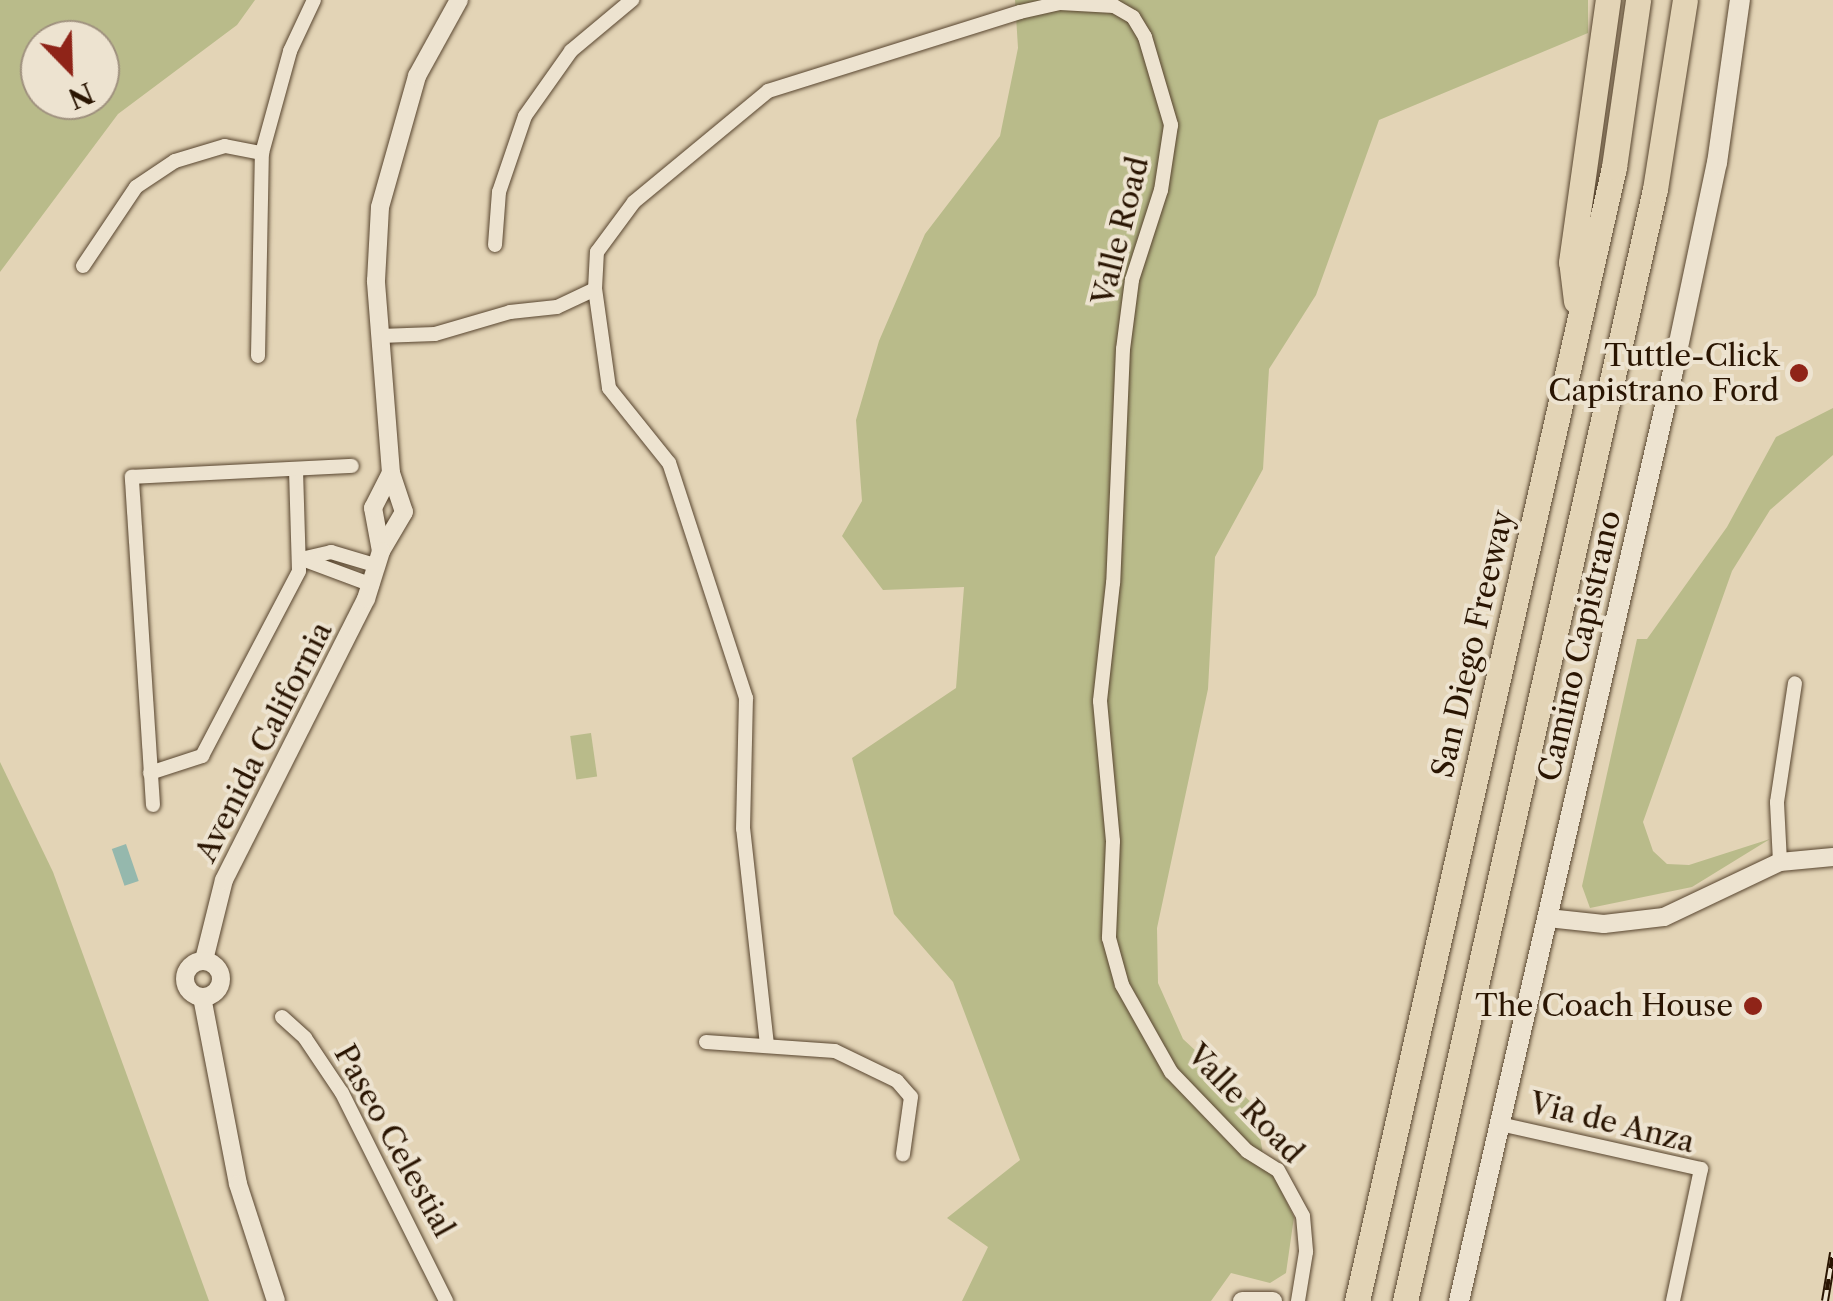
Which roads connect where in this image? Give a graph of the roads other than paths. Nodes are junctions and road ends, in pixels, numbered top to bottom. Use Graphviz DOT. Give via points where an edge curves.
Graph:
graph roads {
  1 [pos="314,0"];
  2 [pos="459,0"];
  3 [pos="632,0"];
  4 [pos="1608,0"];
  5 [pos="1638,0"];
  6 [pos="1685,0"];
  7 [pos="1740,0"];
  8 [pos="262,152"];
  9 [pos="495,245"];
  10 [pos="83,266"];
  11 [pos="594,289"];
  12 [pos="1578,316"];
  13 [pos="380,336"];
  14 [pos="258,356"];
  15 [pos="352,466"];
  16 [pos="296,471"];
  17 [pos="391,472"];
  18 [pos="301,558"];
  19 [pos="379,559"];
  20 [pos="372,585"];
  21 [pos="1795,682"];
  22 [pos="150,773"];
  23 [pos="153,805"];
  24 [pos="1833,858"];
  25 [pos="1780,862"];
  26 [pos="1548,918"];
  27 [pos="204,960"];
  28 [pos="202,998"];
  29 [pos="282,1017"];
  30 [pos="706,1042"];
  31 [pos="767,1045"];
  32 [pos="1500,1124"];
  33 [pos="904,1154"];
  34 [pos="276,1301"];
  35 [pos="446,1301"];
  36 [pos="1242,1301"];
  37 [pos="1273,1301"];
  38 [pos="1298,1301"];
  39 [pos="1357,1301"];
  40 [pos="1405,1301"];
  41 [pos="1459,1301"];
  42 [pos="1674,1301"];
  1 -- 8 [label="street" via="290,51"];
  2 -- 13 [label="street, Avenida California" via="417,76 388,169 376,244"];
  3 -- 9 [label="street" via="572,51 525,116 499,192"];
  4 -- 12 [label="highway" via="1571,262"];
  5 -- 12 [label="highway, San Diego Freeway" via="1614,167"];
  6 -- 40 [label="highway" via="1655,190"];
  7 -- 26 [label="main road, Camino Capistrano" via="1717,163"];
  8 -- 10 [label="street" via="225,146 174,160 136,187"];
  8 -- 14 [label="street"];
  11 -- 13 [label="street" via="557,307 510,312 435,334"];
  11 -- 31 [label="street, Valle Road" via="610,388 668,463 746,698 743,828"];
  11 -- 38 [label="street, Valle Road" via="596,252 622,213 768,91 1060,3 1114,6 1133,17 1171,125 1160,190 1132,280 1124,349 1100,701 1113,841 1109,938 1122,985 1171,1072 1247,1151 1278,1170 1303,1216 1306,1252"];
  12 -- 39 [label="highway, San Diego Freeway"];
  13 -- 17 [label="street, Avenida California"];
  15 -- 16 [label="street"];
  16 -- 18 [label="street"];
  16 -- 22 [label="street" via="132,477"];
  17 -- 19 [label="street, Avenida California" via="372,514"];
  17 -- 19 [label="street, Avenida California" via="404,512"];
  18 -- 19 [label="street" via="331,552"];
  18 -- 20 [label="street"];
  18 -- 22 [label="street" via="202,756"];
  19 -- 20 [label="street, Avenida California"];
  20 -- 27 [label="street, Avenida California" via="224,880"];
  21 -- 25 [label="street" via="1777,802"];
  22 -- 23 [label="street"];
  24 -- 25 [label="street"];
  25 -- 26 [label="street" via="1664,917 1604,924"];
  26 -- 32 [label="main road, Camino Capistrano"];
  27 -- 28 [label="street, Avenida California" via="185,978"];
  27 -- 28 [label="street, Avenida California" via="218,968 221,984"];
  28 -- 34 [label="street, Avenida California" via="234,1169"];
  29 -- 35 [label="street, Paseo Celestial" via="305,1038 342,1094"];
  30 -- 31 [label="street"];
  31 -- 33 [label="street" via="835,1051 907,1088"];
  32 -- 41 [label="main road, Camino Capistrano"];
  32 -- 42 [label="street, Via de Anza" via="1701,1169"];
  36 -- 37 [label="street"];
}
